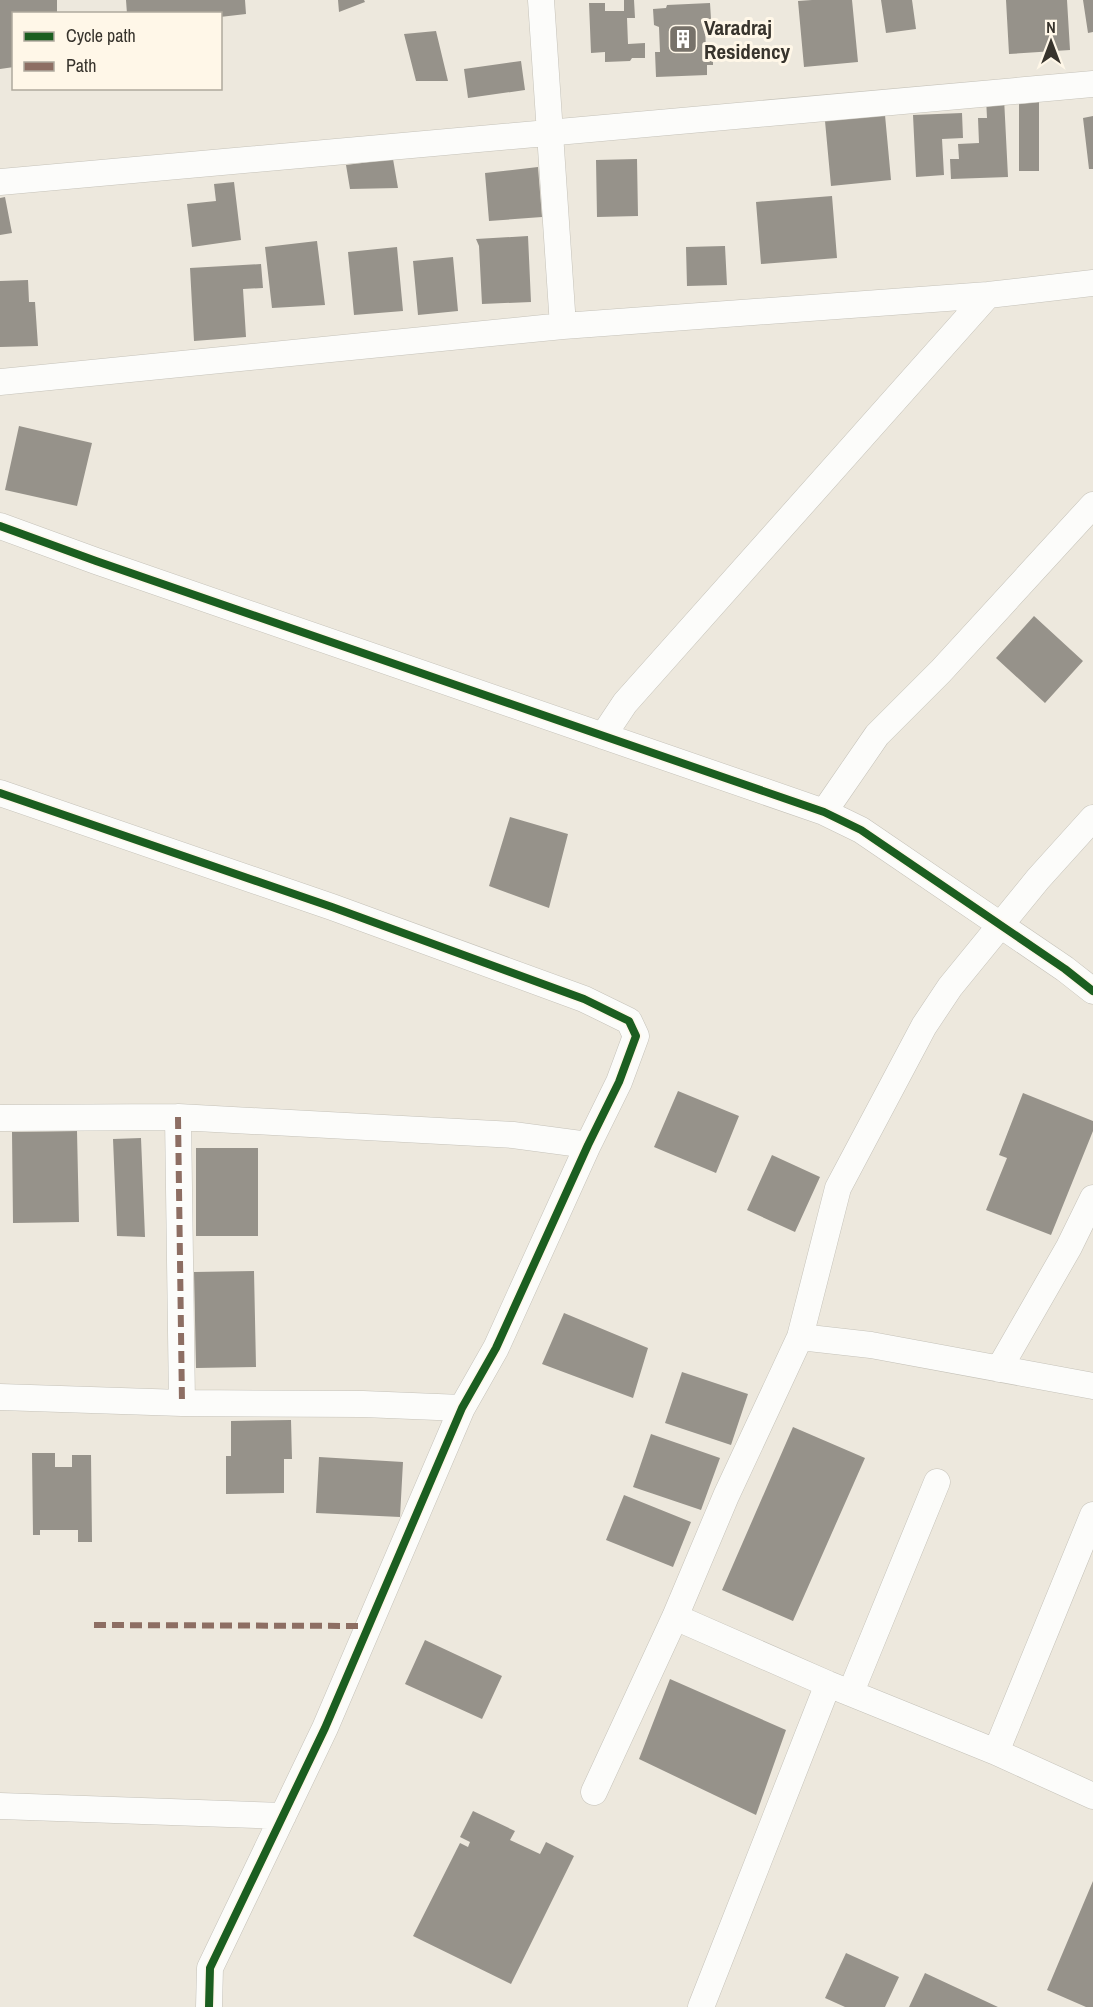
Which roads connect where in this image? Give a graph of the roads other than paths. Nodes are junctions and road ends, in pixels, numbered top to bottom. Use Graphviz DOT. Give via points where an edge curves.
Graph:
graph roads {
  1 [pos="540,0"];
  2 [pos="1093,84"];
  3 [pos="549,132"];
  4 [pos="0,182"];
  5 [pos="1093,283"];
  6 [pos="988,295"];
  7 [pos="563,326"];
  8 [pos="0,382"];
  9 [pos="1093,505"];
  10 [pos="0,526"];
  11 [pos="603,736"];
  12 [pos="0,793"];
  13 [pos="824,812"];
  14 [pos="1093,818"];
  15 [pos="1001,925"];
  16 [pos="1093,991"];
  17 [pos="178,1117"];
  18 [pos="0,1118"];
  19 [pos="588,1145"];
  20 [pos="1093,1198"];
  21 [pos="800,1337"];
  22 [pos="999,1369"];
  23 [pos="1093,1386"];
  24 [pos="0,1397"];
  25 [pos="182,1403"];
  26 [pos="462,1408"];
  27 [pos="937,1482"];
  28 [pos="1093,1515"];
  29 [pos="675,1617"];
  30 [pos="839,1688"];
  31 [pos="996,1752"];
  32 [pos="594,1792"];
  33 [pos="1093,1796"];
  34 [pos="0,1806"];
  35 [pos="283,1816"];
  36 [pos="209,2007"];
  37 [pos="701,2007"];
  1 -- 3 [label="street"];
  2 -- 3 [label="street"];
  3 -- 4 [label="street"];
  3 -- 7 [label="street"];
  5 -- 6 [label="street"];
  6 -- 7 [label="street"];
  6 -- 11 [label="street" via="625,703"];
  7 -- 8 [label="street"];
  9 -- 13 [label="street" via="877,735"];
  10 -- 11 [label="street"];
  11 -- 13 [label="street"];
  12 -- 19 [label="street" via="343,911 584,999 629,1021 636,1036 620,1082"];
  13 -- 15 [label="street" via="861,830"];
  14 -- 15 [label="street"];
  15 -- 16 [label="street"];
  15 -- 21 [label="street" via="924,1026 838,1188"];
  17 -- 18 [label="street"];
  17 -- 19 [label="street" via="513,1135"];
  17 -- 25 [label="street"];
  19 -- 26 [label="street" via="496,1348"];
  20 -- 22 [label="street"];
  21 -- 22 [label="street" via="871,1345"];
  21 -- 29 [label="street"];
  22 -- 23 [label="street"];
  24 -- 25 [label="street"];
  25 -- 26 [label="street"];
  26 -- 35 [label="street" via="325,1728"];
  27 -- 30 [label="street"];
  28 -- 31 [label="street"];
  29 -- 30 [label="street"];
  29 -- 32 [label="street"];
  30 -- 31 [label="street"];
  30 -- 37 [label="street"];
  31 -- 33 [label="street"];
  34 -- 35 [label="street"];
  35 -- 36 [label="street" via="210,1968"];
}
